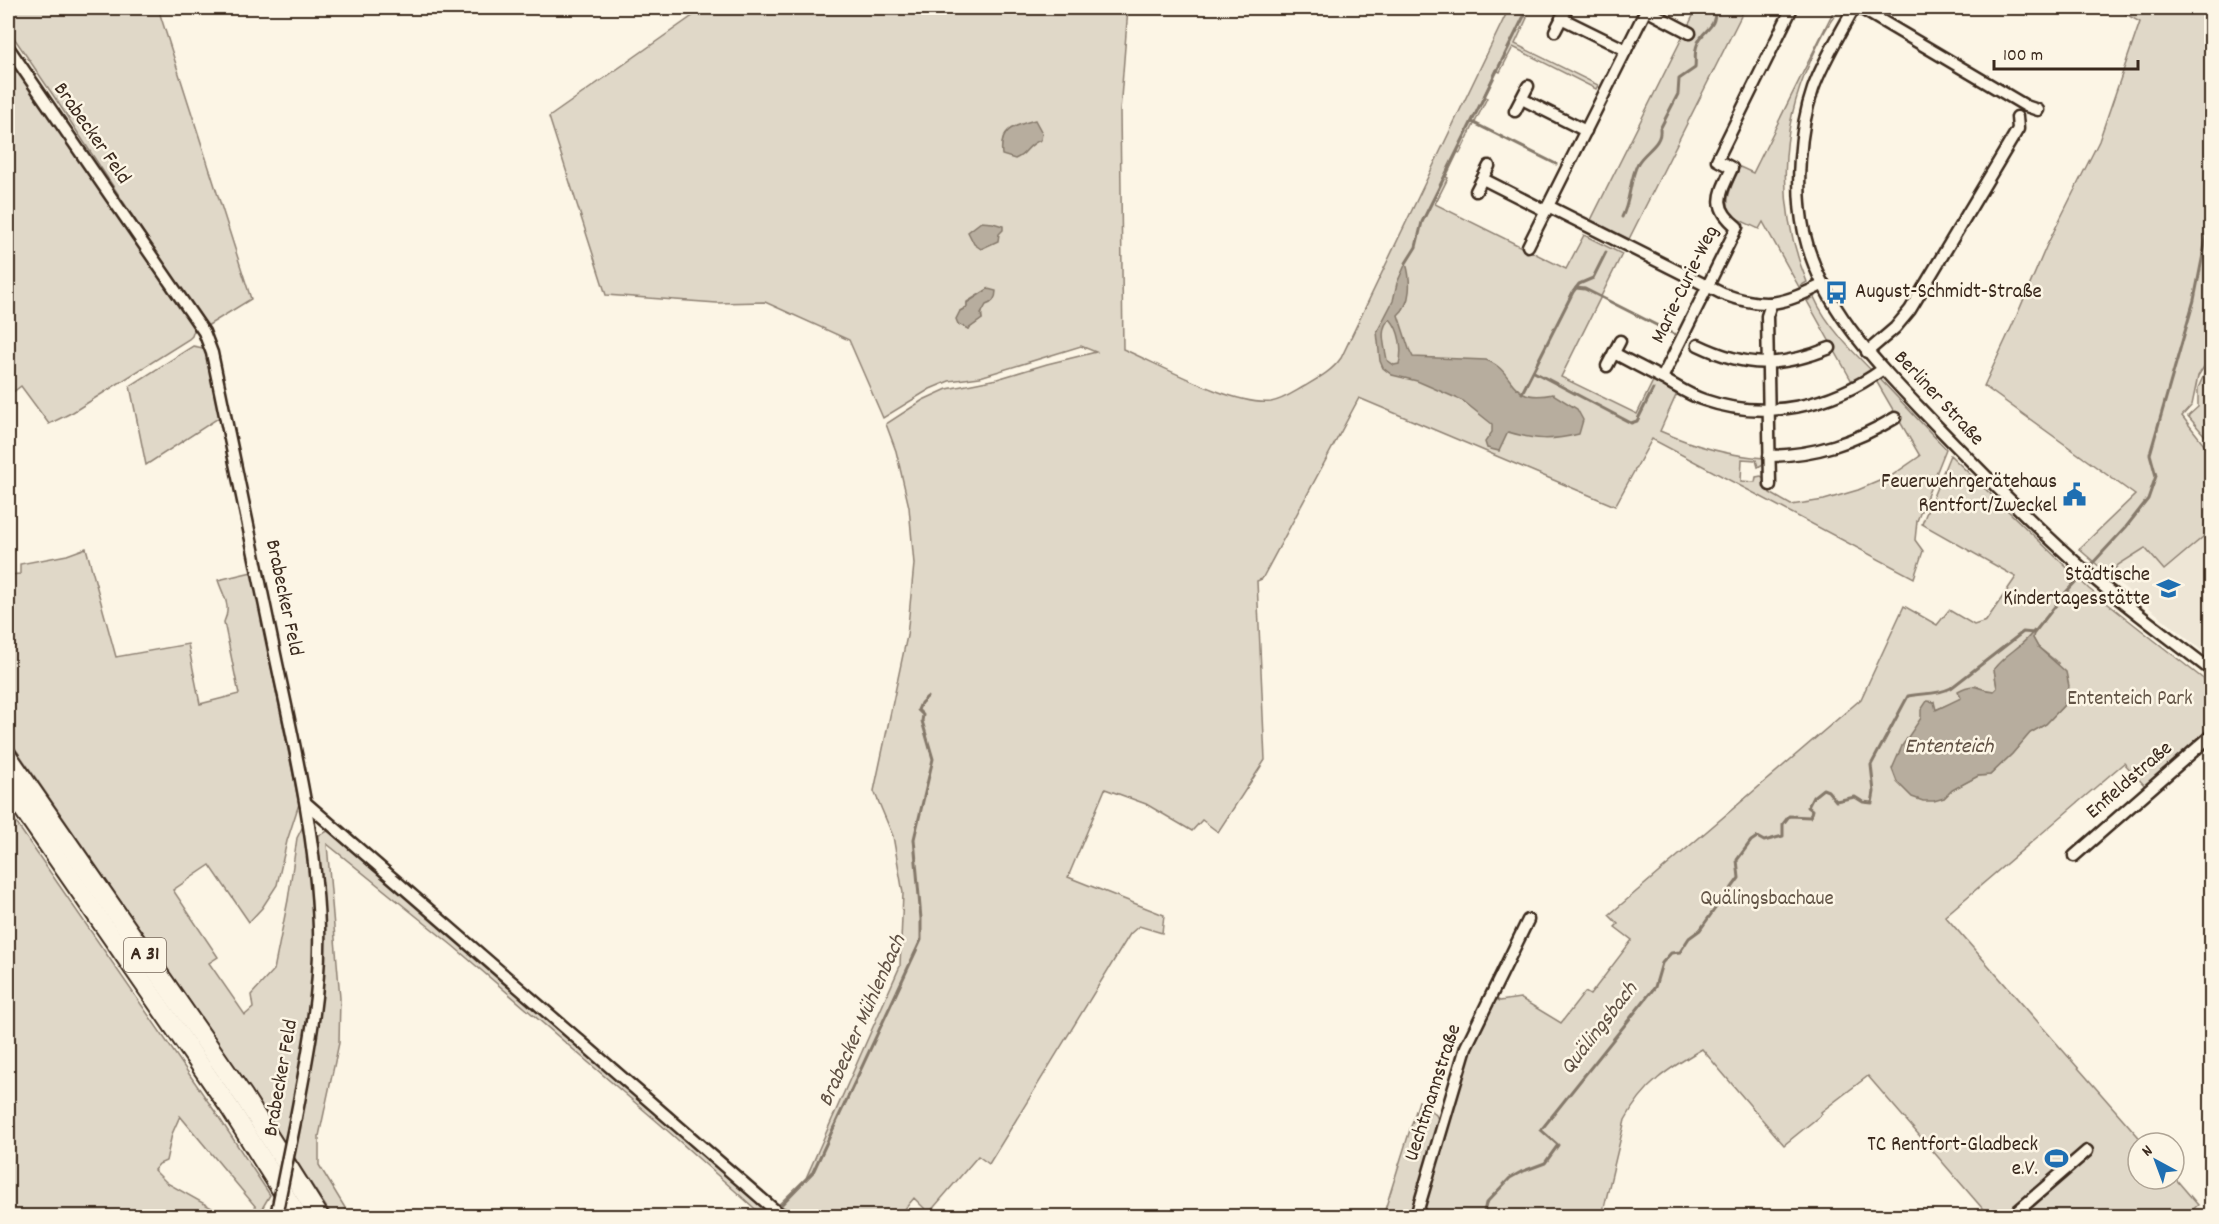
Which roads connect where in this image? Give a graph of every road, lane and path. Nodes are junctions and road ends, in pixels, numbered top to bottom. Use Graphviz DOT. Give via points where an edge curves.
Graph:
graph roads {
  1 [pos="1567,8"];
  2 [pos="1792,8"];
  3 [pos="1854,8"];
  4 [pos="1860,8"];
  5 [pos="1646,9"];
  6 [pos="1562,18"];
  7 [pos="1555,31"];
  8 [pos="1690,33"];
  9 [pos="8,47"];
  10 [pos="1626,50"];
  11 [pos="1528,86"];
  12 [pos="1522,99"];
  13 [pos="1515,111"];
  14 [pos="2038,111"];
  15 [pos="2018,117"];
  16 [pos="1586,131"];
  17 [pos="1489,166"];
  18 [pos="1482,179"];
  19 [pos="1476,191"];
  20 [pos="1547,209"];
  21 [pos="1528,246"];
  22 [pos="1824,284"];
  23 [pos="1708,286"];
  24 [pos="1771,304"];
  25 [pos="1620,341"];
  26 [pos="1698,345"];
  27 [pos="1830,348"];
  28 [pos="1867,352"];
  29 [pos="1614,353"];
  30 [pos="1767,363"];
  31 [pos="1607,366"];
  32 [pos="1882,369"];
  33 [pos="1662,378"];
  34 [pos="1770,410"];
  35 [pos="1895,418"];
  36 [pos="1769,456"];
  37 [pos="1770,484"];
  38 [pos="2211,671"];
  39 [pos="2211,735"];
  40 [pos="8,757"];
  41 [pos="8,787"];
  42 [pos="306,803"];
  43 [pos="2074,856"];
  44 [pos="1528,920"];
  45 [pos="2087,1151"];
  46 [pos="781,1214"];
  47 [pos="276,1216"];
  48 [pos="298,1216"];
  49 [pos="319,1216"];
  50 [pos="1416,1216"];
  51 [pos="2012,1216"];
  1 -- 6 [label="street"];
  2 -- 23 [label="street, Marie-Curie-Weg" via="1717,160 1732,168 1719,202 1723,214 1737,227"];
  3 -- 22 [label="street, Berliner Straße" via="1817,79 1802,147 1801,208 1807,241"];
  4 -- 14 [label="street"];
  5 -- 8 [label="street"];
  5 -- 10 [label="street"];
  6 -- 7 [label="street"];
  6 -- 10 [label="street"];
  9 -- 42 [label="street, Brabecker Feld" via="204,332 212,353"];
  10 -- 16 [label="street"];
  11 -- 12 [label="street"];
  12 -- 13 [label="street"];
  12 -- 16 [label="street"];
  15 -- 28 [label="street" via="2018,129 1918,296 1895,328"];
  16 -- 20 [label="street"];
  17 -- 18 [label="street"];
  18 -- 19 [label="street"];
  18 -- 20 [label="street"];
  20 -- 21 [label="street"];
  20 -- 23 [label="street"];
  22 -- 24 [label="street" via="1794,299"];
  22 -- 28 [label="street, Berliner Straße"];
  23 -- 24 [label="street" via="1741,301"];
  23 -- 33 [label="street, Marie-Curie-Weg"];
  24 -- 30 [label="street" via="1767,316"];
  25 -- 29 [label="street, Marie-Curie-Weg"];
  26 -- 30 [label="street" via="1733,360"];
  27 -- 30 [label="street" via="1799,359"];
  28 -- 32 [label="street, Berliner Straße"];
  29 -- 31 [label="street, Marie-Curie-Weg"];
  29 -- 33 [label="street, Marie-Curie-Weg"];
  30 -- 34 [label="street"];
  32 -- 34 [label="street" via="1830,398"];
  32 -- 38 [label="street, Berliner Straße" via="2023,514 2091,576"];
  33 -- 34 [label="street" via="1702,399 1737,408"];
  34 -- 36 [label="street"];
  35 -- 36 [label="street" via="1845,444 1792,456"];
  36 -- 37 [label="street"];
  39 -- 43 [label="street, Enfieldstraße"];
  40 -- 49 [label="highway, A 31" via="243,1097"];
  41 -- 48 [label="highway, A 31" via="230,1108"];
  42 -- 46 [label="street"];
  42 -- 47 [label="street, Brabecker Feld, bridge" via="316,886 318,974 310,1042"];
  44 -- 50 [label="street, Uechtmannstraße" via="1466,1047"];
  45 -- 51 [label="street"];
}
